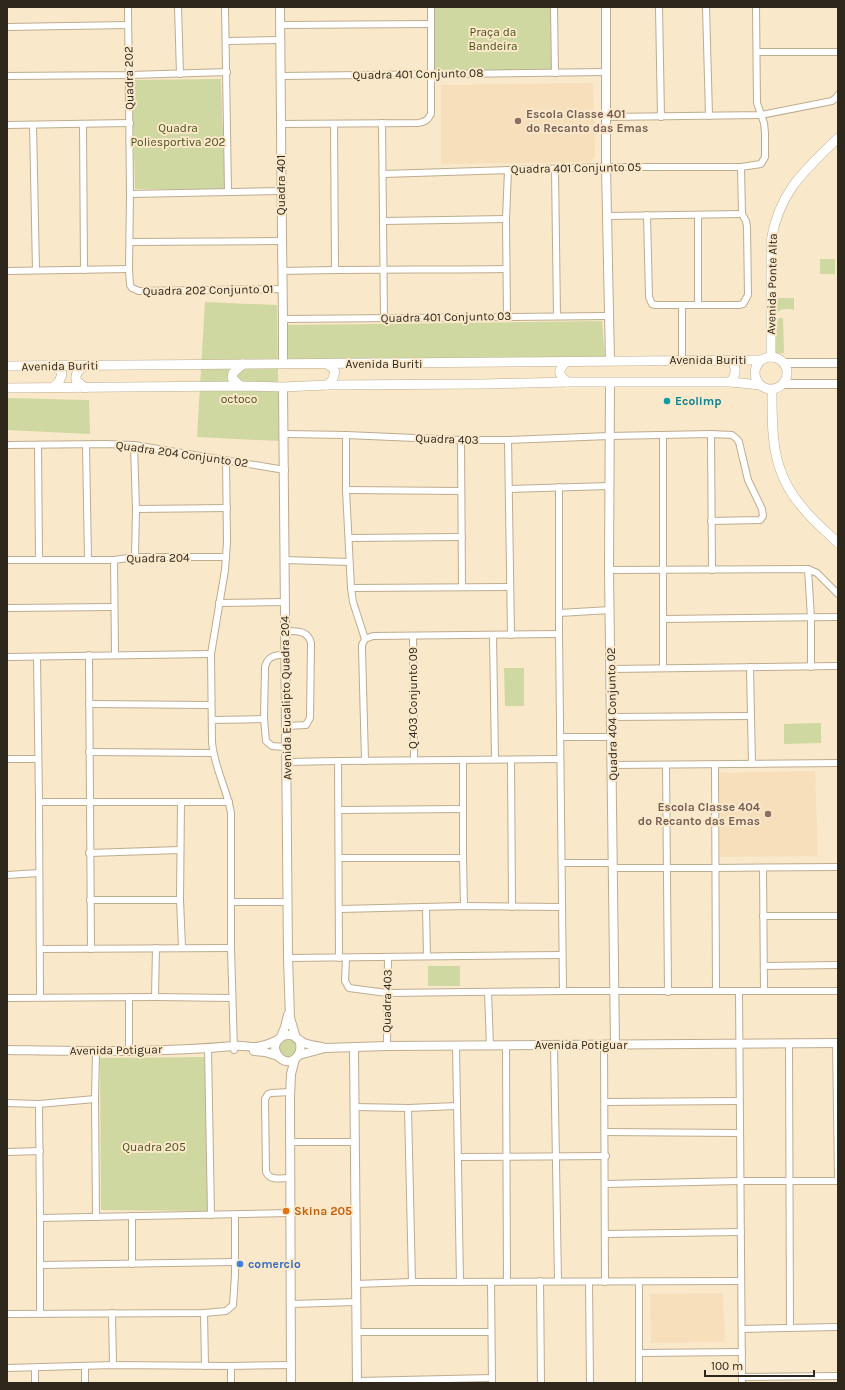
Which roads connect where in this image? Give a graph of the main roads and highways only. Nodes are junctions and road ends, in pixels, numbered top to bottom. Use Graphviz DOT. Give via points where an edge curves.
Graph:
graph roads {
  1 [pos="838,138"];
  2 [pos="770,357"];
  3 [pos="731,360"];
  4 [pos="761,360"];
  5 [pos="566,362"];
  6 [pos="243,364"];
  7 [pos="328,364"];
  8 [pos="7,366"];
  9 [pos="53,366"];
  10 [pos="85,366"];
  11 [pos="567,382"];
  12 [pos="731,382"];
  13 [pos="327,385"];
  14 [pos="760,385"];
  15 [pos="240,386"];
  16 [pos="53,387"];
  17 [pos="7,388"];
  18 [pos="85,388"];
  19 [pos="772,390"];
  20 [pos="838,543"];
  1 -- 2 [label="main road, Avenida Ponte Alta" via="796,180 781,205 773,226"];
  2 -- 4 [label="main road, Avenida Buriti"];
  2 -- 19 [label="main road" via="778,358 784,363 787,371 783,384"];
  3 -- 4 [label="main road, Avenida Buriti"];
  3 -- 5 [label="main road, Avenida Buriti"];
  3 -- 12 [label="main road" via="736,371"];
  4 -- 14 [label="main road, Avenida Buriti" via="755,373"];
  5 -- 7 [label="main road, Avenida Buriti"];
  5 -- 11 [label="main road" via="560,372"];
  6 -- 7 [label="main road, Avenida Buriti"];
  6 -- 10 [label="main road, Avenida Buriti"];
  6 -- 15 [label="main road" via="233,373 232,378"];
  7 -- 13 [label="main road" via="334,372 332,381"];
  8 -- 9 [label="main road, Avenida Buriti"];
  9 -- 10 [label="main road, Avenida Buriti"];
  9 -- 16 [label="main road" via="62,374 59,382"];
  10 -- 18 [label="main road" via="76,376 76,380"];
  11 -- 12 [label="main road, Avenida Buriti"];
  11 -- 13 [label="main road, Avenida Buriti"];
  12 -- 14 [label="main road, Avenida Buriti"];
  13 -- 15 [label="main road, Avenida Buriti"];
  14 -- 19 [label="main road, Avenida Buriti"];
  15 -- 18 [label="main road, Avenida Buriti"];
  16 -- 17 [label="main road, Avenida Buriti"];
  16 -- 18 [label="main road, Avenida Buriti"];
  19 -- 20 [label="main road" via="774,447 781,472 789,489 803,508"];
}
